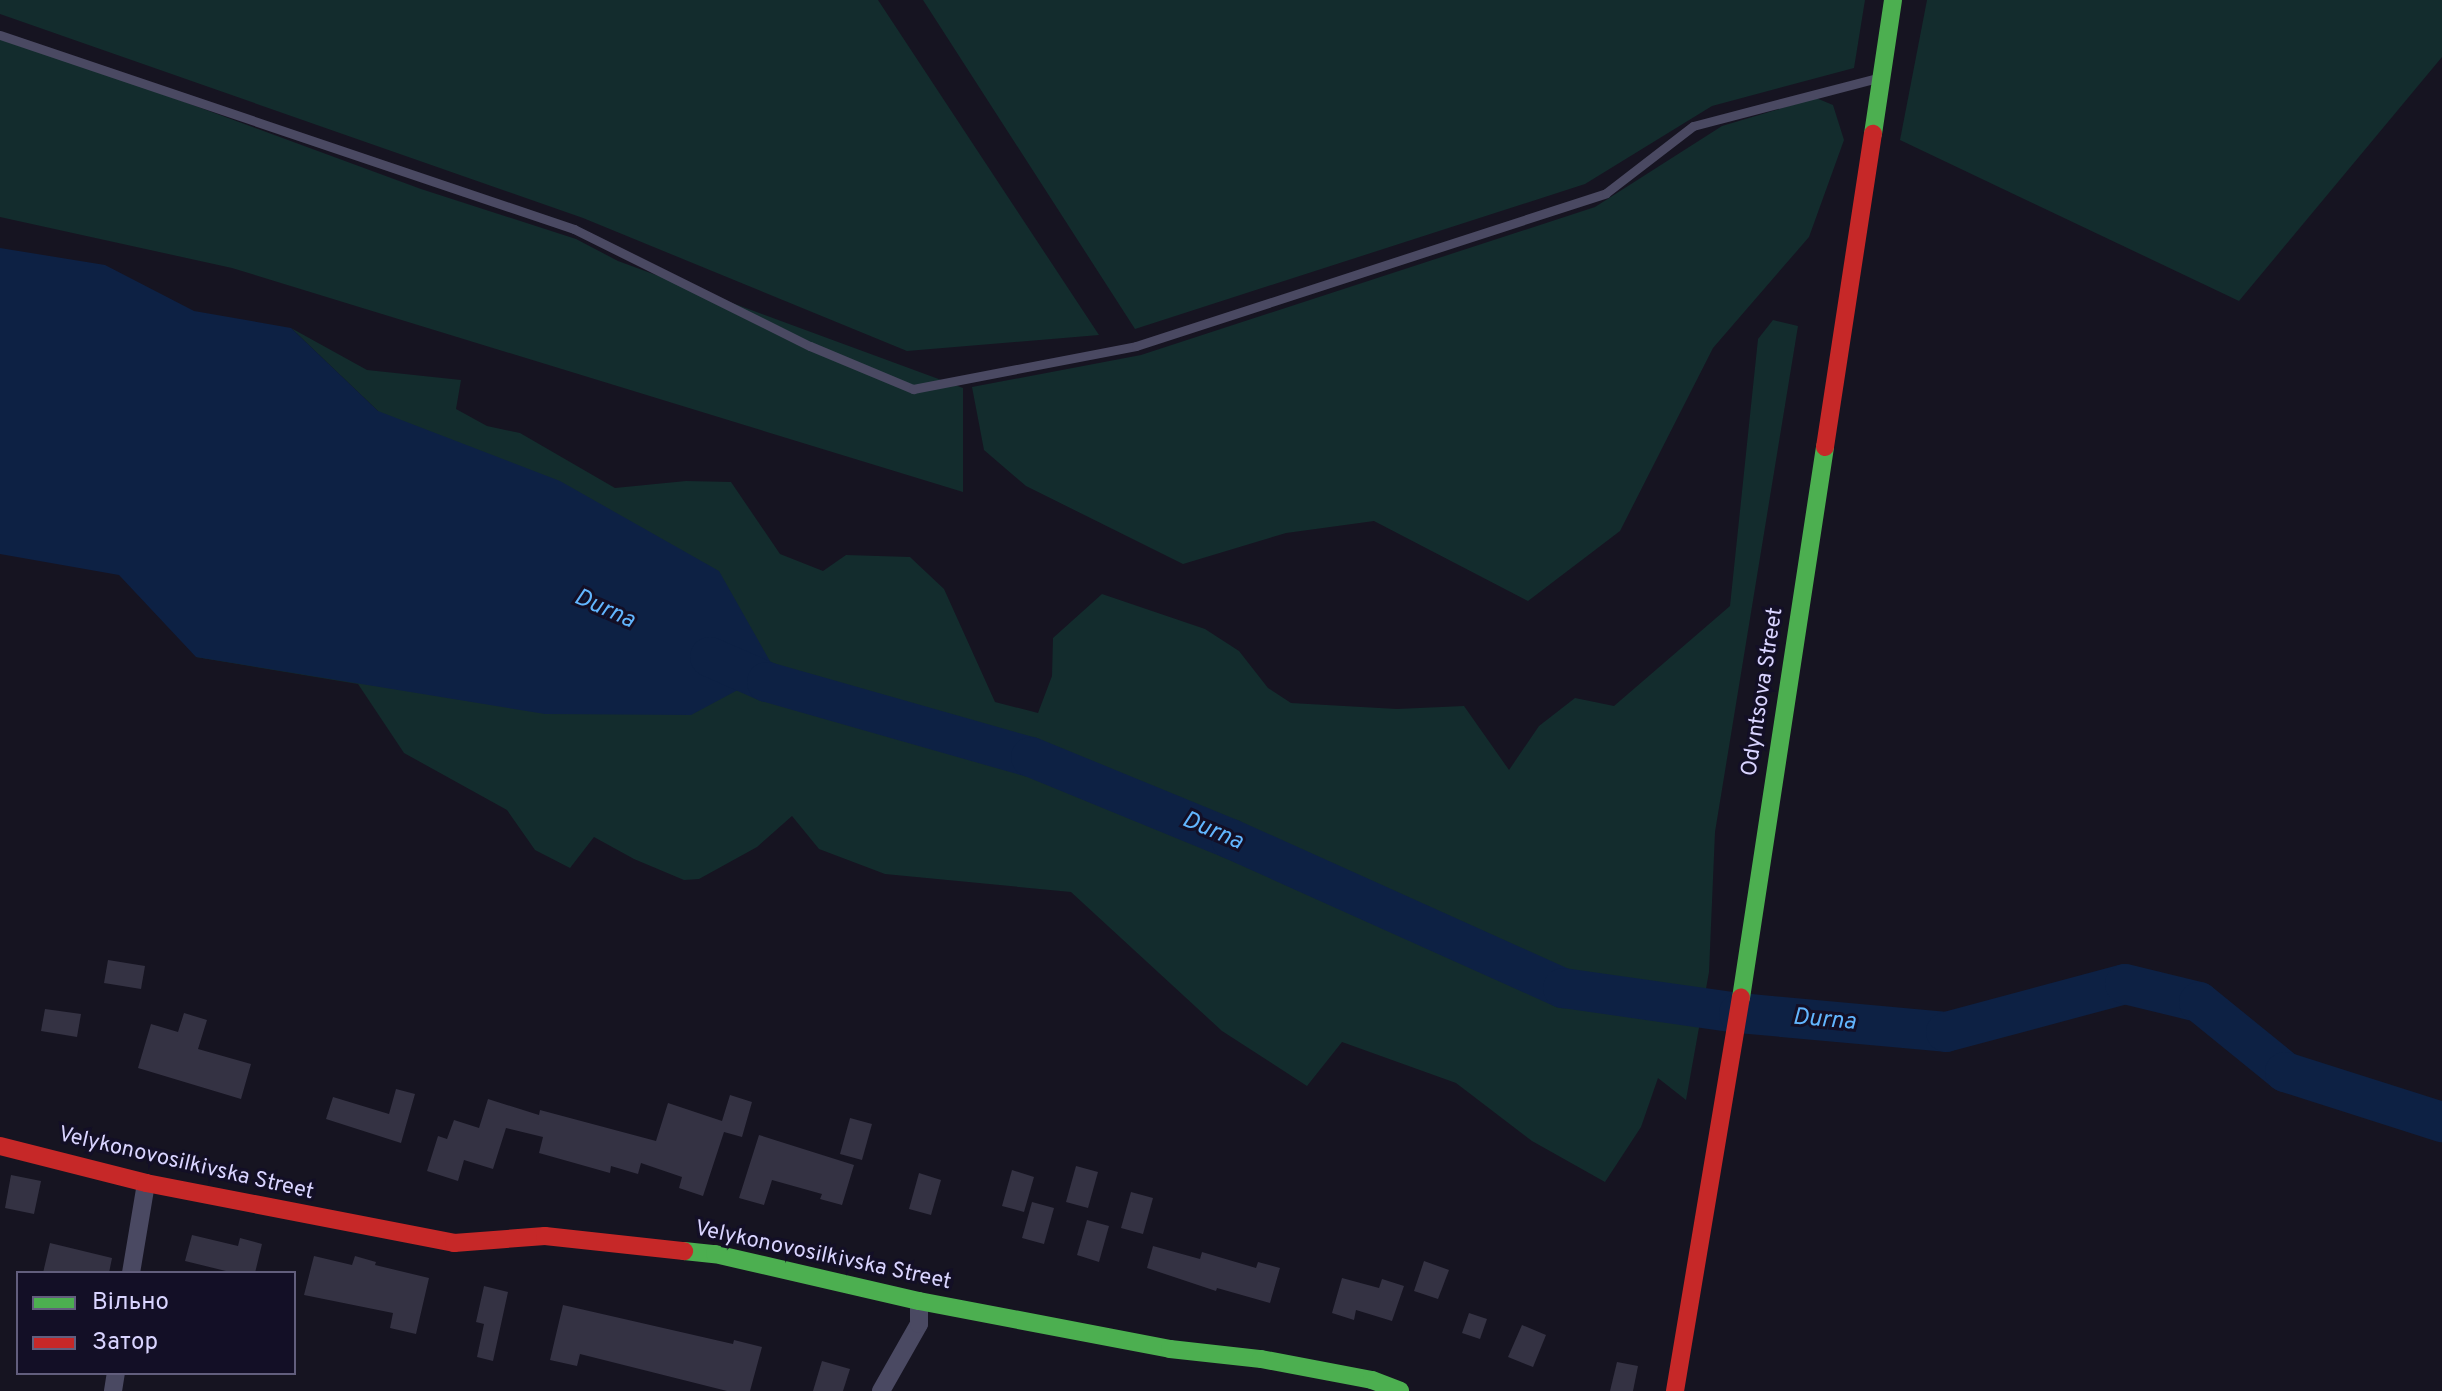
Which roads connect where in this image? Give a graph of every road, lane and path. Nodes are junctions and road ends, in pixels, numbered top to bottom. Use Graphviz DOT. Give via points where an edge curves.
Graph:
graph roads {
  1 [pos="1893,0"];
  2 [pos="0,35"];
  3 [pos="1880,77"];
  4 [pos="0,1146"];
  5 [pos="146,1183"];
  6 [pos="131,1271"];
  7 [pos="919,1301"];
  8 [pos="881,1391"];
  9 [pos="1400,1391"];
  10 [pos="1675,1391"];
  1 -- 3 [label="street, Odyntsova Street"];
  2 -- 3 [label="lane" via="574,229 810,346 913,389 1136,346 1606,193 1693,126"];
  3 -- 10 [label="street, Odyntsova Street" via="1739,1013"];
  4 -- 5 [label="street, Velykonovosilkivska Street"];
  5 -- 6 [label="street"];
  5 -- 7 [label="street, Velykonovosilkivska Street" via="454,1243 545,1236 715,1254"];
  7 -- 8 [label="street" via="919,1324"];
  7 -- 9 [label="street, Velykonovosilkivska Street" via="1170,1349 1261,1359 1372,1380"];
}
